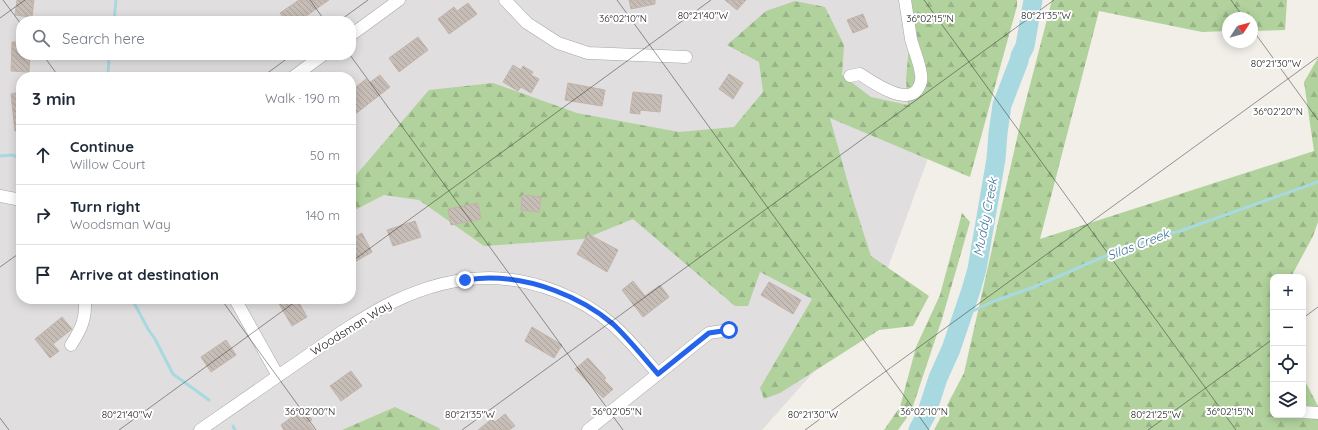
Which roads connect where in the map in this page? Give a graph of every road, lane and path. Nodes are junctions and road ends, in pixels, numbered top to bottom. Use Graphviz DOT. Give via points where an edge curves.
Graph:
graph roads {
  1 [pos="399,0"];
  2 [pos="506,0"];
  3 [pos="905,0"];
  4 [pos="356,31"];
  5 [pos="686,57"];
  6 [pos="316,60"];
  7 [pos="300,72"];
  8 [pos="850,76"];
  9 [pos="0,196"];
  10 [pos="16,199"];
  11 [pos="85,304"];
  12 [pos="238,304"];
  13 [pos="729,330"];
  14 [pos="71,345"];
  15 [pos="658,374"];
  16 [pos="278,376"];
  17 [pos="1306,412"];
  18 [pos="1318,413"];
  19 [pos="200,430"];
  20 [pos="588,430"];
  1 -- 4 [label="street"];
  2 -- 5 [label="street" via="527,23 558,43 588,53"];
  3 -- 8 [label="street" via="911,40 921,76 920,86 910,95 899,94 860,74"];
  6 -- 7 [label="street"];
  9 -- 10 [label="street"];
  11 -- 14 [label="street" via="85,318"];
  12 -- 16 [label="street"];
  13 -- 15 [label="street" via="709,333"];
  15 -- 16 [label="street, Woodsman Way" via="612,324 570,297 535,284 490,278 440,285 393,302 343,330"];
  15 -- 20 [label="street"];
  16 -- 19 [label="street, Woodsman Way"];
  17 -- 18 [label="street"];
}
